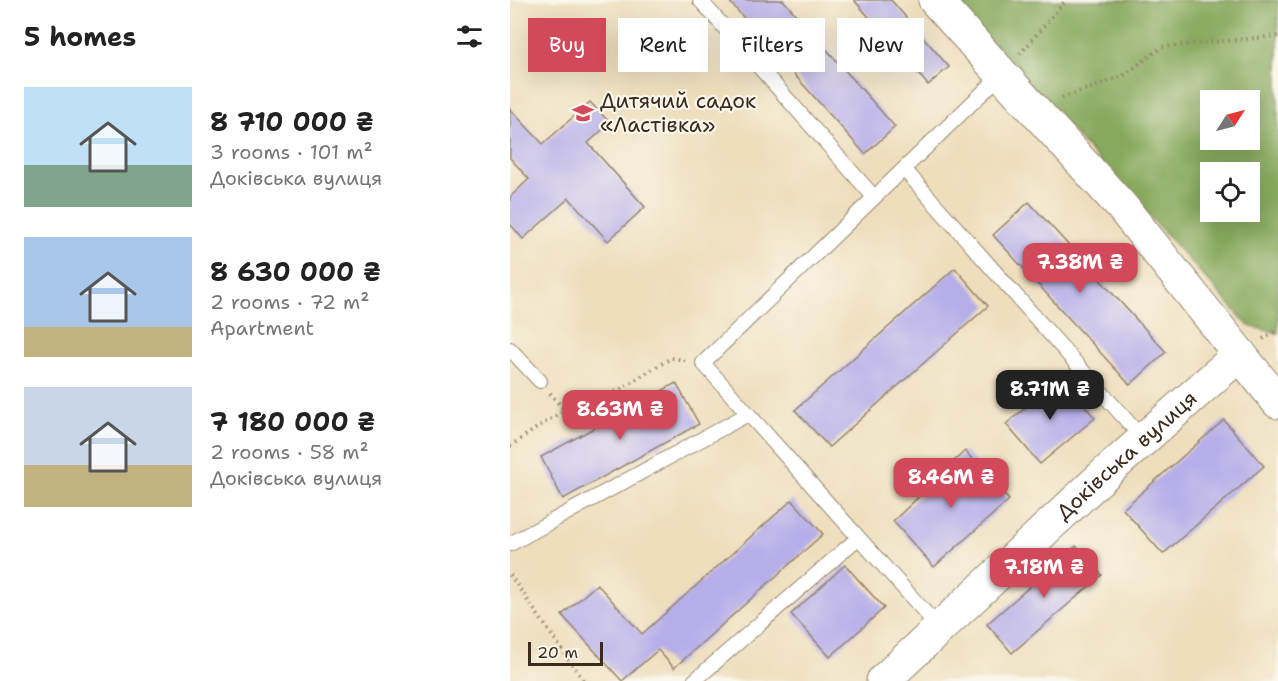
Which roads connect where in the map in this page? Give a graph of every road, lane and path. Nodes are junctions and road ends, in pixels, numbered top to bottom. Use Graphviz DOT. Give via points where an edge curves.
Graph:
graph roads {
  1 [pos="700,0"];
  2 [pos="935,0"];
  3 [pos="1066,0"];
  4 [pos="1278,36"];
  5 [pos="1002,74"];
  6 [pos="1033,109"];
  7 [pos="904,169"];
  8 [pos="874,197"];
  9 [pos="510,349"];
  10 [pos="1240,354"];
  11 [pos="703,363"];
  12 [pos="540,381"];
  13 [pos="1278,402"];
  14 [pos="564,410"];
  15 [pos="748,414"];
  16 [pos="1144,440"];
  17 [pos="510,446"];
  18 [pos="858,538"];
  19 [pos="510,544"];
  20 [pos="510,575"];
  21 [pos="940,630"];
  22 [pos="584,681"];
  23 [pos="694,681"];
  24 [pos="884,681"];
  1 -- 8 [label="lane"];
  2 -- 5 [label="street"];
  3 -- 5 [label="path"];
  4 -- 6 [label="path" via="1162,47 1123,76"];
  5 -- 6 [label="street"];
  5 -- 7 [label="lane"];
  6 -- 10 [label="street" via="1122,207"];
  7 -- 8 [label="lane"];
  7 -- 16 [label="lane"];
  8 -- 11 [label="lane"];
  9 -- 12 [label="lane"];
  10 -- 13 [label="street"];
  10 -- 16 [label="street, Доківська вулиця"];
  11 -- 14 [label="path" via="670,358 589,408"];
  11 -- 15 [label="lane"];
  12 -- 14 [label="path"];
  14 -- 17 [label="path"];
  15 -- 18 [label="lane"];
  15 -- 19 [label="lane"];
  16 -- 21 [label="street, Доківська вулиця"];
  18 -- 21 [label="lane"];
  18 -- 23 [label="lane"];
  20 -- 22 [label="path"];
  21 -- 24 [label="street, Доківська вулиця"];
}
